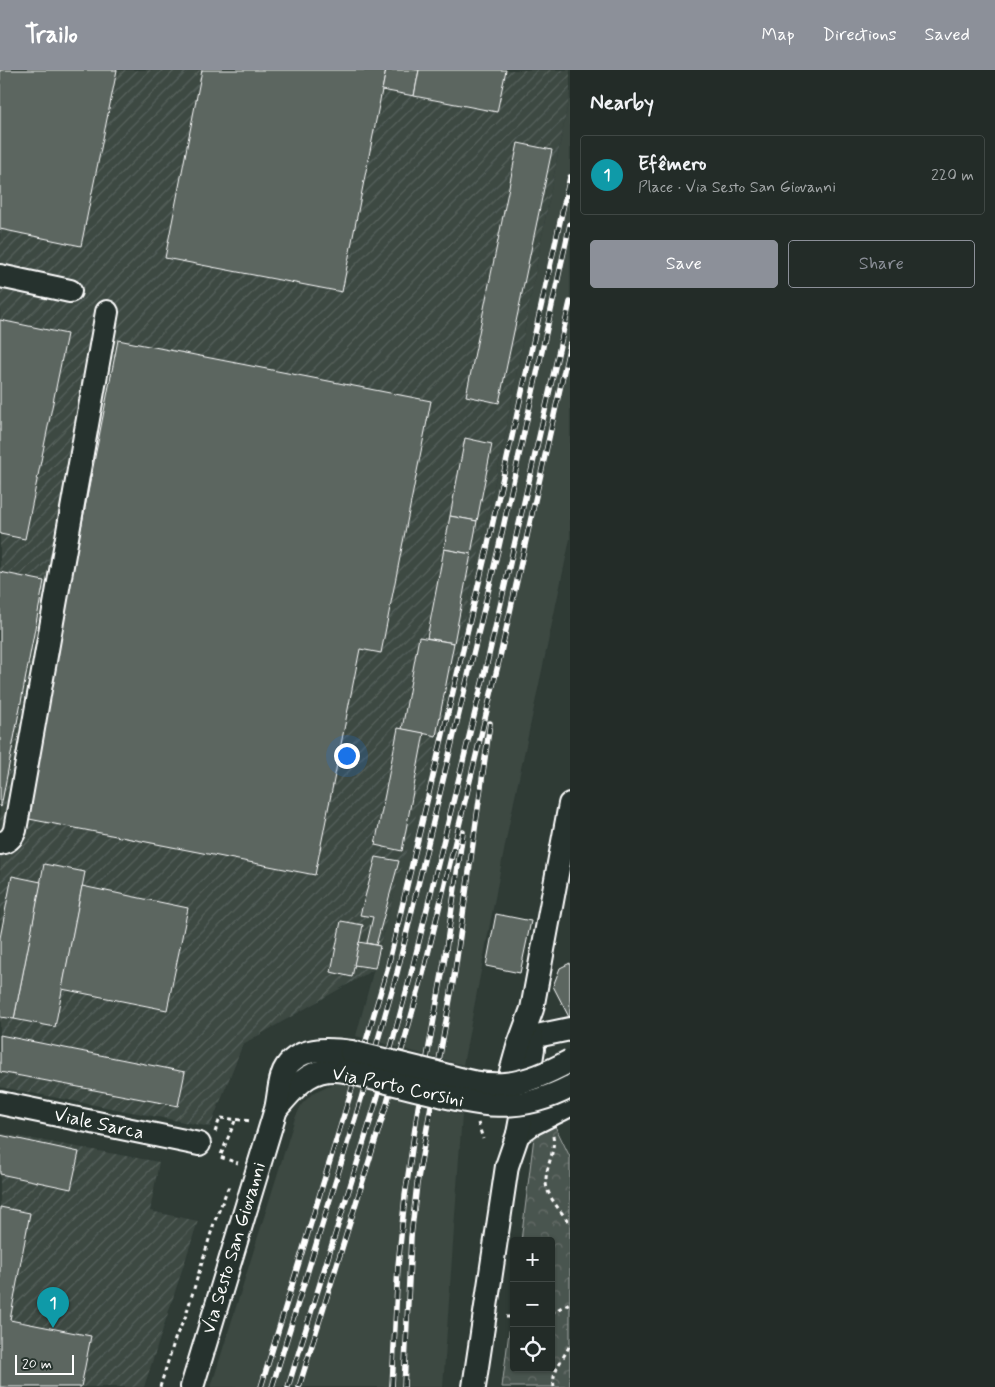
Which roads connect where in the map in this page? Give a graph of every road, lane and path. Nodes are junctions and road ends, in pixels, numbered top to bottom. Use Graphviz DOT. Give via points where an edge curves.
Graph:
graph roads {
  1 [pos="0,276"];
  2 [pos="70,291"];
  3 [pos="107,312"];
  4 [pos="570,804"];
  5 [pos="0,843"];
  6 [pos="565,852"];
  7 [pos="570,1029"];
  8 [pos="527,1037"];
  9 [pos="570,1061"];
  10 [pos="348,1062"];
  11 [pos="520,1069"];
  12 [pos="570,1086"];
  13 [pos="0,1103"];
  14 [pos="570,1105"];
  15 [pos="276,1108"];
  16 [pos="235,1120"];
  17 [pos="255,1122"];
  18 [pos="551,1133"];
  19 [pos="199,1144"];
  20 [pos="250,1166"];
  21 [pos="570,1224"];
  22 [pos="570,1303"];
  23 [pos="555,1311"];
  24 [pos="506,1317"];
  25 [pos="510,1317"];
  26 [pos="570,1344"];
  27 [pos="160,1387"];
  28 [pos="192,1387"];
  29 [pos="474,1387"];
  30 [pos="554,1387"];
  1 -- 2 [label="street"];
  3 -- 5 [label="street" via="15,830 11,838"];
  4 -- 6 [label="street"];
  6 -- 8 [label="street"];
  7 -- 8 [label="street"];
  8 -- 11 [label="street" via="533,1049"];
  9 -- 10 [label="street, Via Porto Corsini, bridge" via="525,1081 504,1084"];
  10 -- 12 [label="street, Via Porto Corsini, bridge" via="463,1102 494,1106 538,1100"];
  10 -- 15 [label="street, Via Porto Corsini" via="332,1070 312,1074"];
  13 -- 19 [label="street, Viale Sarca"];
  14 -- 29 [label="street" via="532,1124 513,1123"];
  15 -- 20 [label="street, Via Sesto San Giovanni"];
  16 -- 17 [label="path"];
  16 -- 19 [label="path" via="220,1118 216,1132"];
  16 -- 20 [label="path" via="220,1157"];
  18 -- 21 [label="path" via="554,1145 546,1183"];
  20 -- 27 [label="path" via="228,1188"];
  20 -- 28 [label="street, Via Sesto San Giovanni"];
  22 -- 23 [label="path"];
  24 -- 25 [label="path"];
  26 -- 30 [label="path" via="557,1364"];
}
